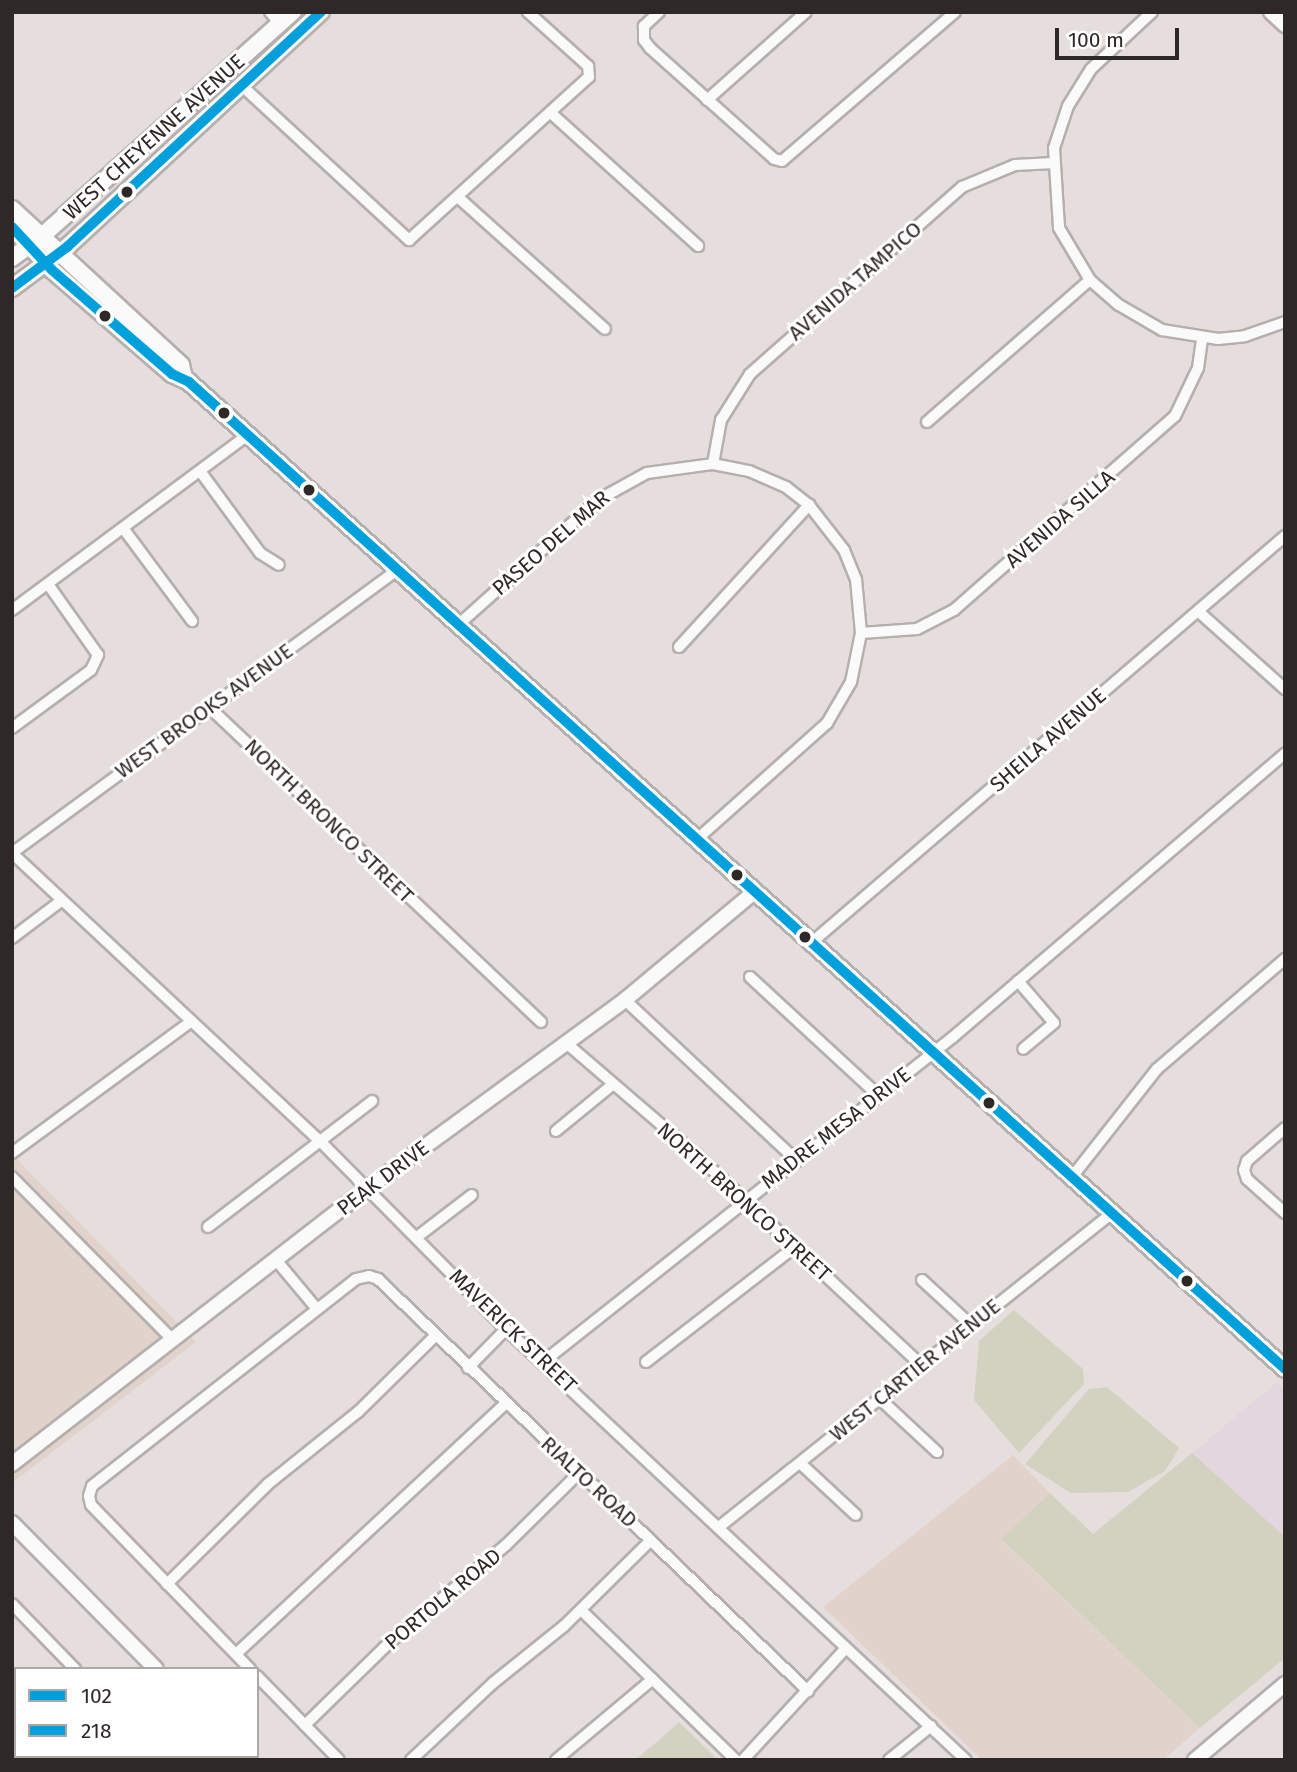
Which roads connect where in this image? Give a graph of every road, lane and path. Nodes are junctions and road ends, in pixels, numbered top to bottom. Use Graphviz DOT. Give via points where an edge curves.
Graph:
graph roads {
  1 [pos="293,12"];
  2 [pos="321,12"];
  3 [pos="528,12"];
  4 [pos="659,12"];
  5 [pos="806,12"];
  6 [pos="955,12"];
  7 [pos="1152,12"];
  8 [pos="1271,12"];
  9 [pos="275,18"];
  10 [pos="1285,25"];
  11 [pos="241,85"];
  12 [pos="707,100"];
  13 [pos="552,114"];
  14 [pos="1054,163"];
  15 [pos="459,198"];
  16 [pos="12,209"];
  17 [pos="12,227"];
  18 [pos="35,242"];
  19 [pos="698,246"];
  20 [pos="12,258"];
  21 [pos="52,260"];
  22 [pos="1090,280"];
  23 [pos="12,288"];
  24 [pos="1285,322"];
  25 [pos="606,329"];
  26 [pos="1202,339"];
  27 [pos="927,422"];
  28 [pos="248,435"];
  29 [pos="713,464"];
  30 [pos="200,471"];
  31 [pos="809,505"];
  32 [pos="123,528"];
  33 [pos="1285,536"];
  34 [pos="279,565"];
  35 [pos="397,570"];
  36 [pos="48,584"];
  37 [pos="12,610"];
  38 [pos="1198,611"];
  39 [pos="192,621"];
  40 [pos="458,625"];
  41 [pos="862,633"];
  42 [pos="679,647"];
  43 [pos="1285,689"];
  44 [pos="208,706"];
  45 [pos="12,728"];
  46 [pos="1285,753"];
  47 [pos="696,840"];
  48 [pos="12,853"];
  49 [pos="754,892"];
  50 [pos="61,901"];
  51 [pos="12,939"];
  52 [pos="811,943"];
  53 [pos="1285,959"];
  54 [pos="750,977"];
  55 [pos="1018,981"];
  56 [pos="625,1000"];
  57 [pos="192,1021"];
  58 [pos="541,1022"];
  59 [pos="565,1042"];
  60 [pos="1023,1049"];
  61 [pos="933,1052"];
  62 [pos="612,1085"];
  63 [pos="878,1095"];
  64 [pos="372,1101"];
  65 [pos="1285,1128"];
  66 [pos="556,1131"];
  67 [pos="320,1141"];
  68 [pos="12,1153"];
  69 [pos="796,1160"];
  70 [pos="12,1177"];
  71 [pos="1072,1177"];
  72 [pos="368,1188"];
  73 [pos="471,1195"];
  74 [pos="744,1201"];
  75 [pos="1112,1213"];
  76 [pos="1285,1213"];
  77 [pos="208,1227"];
  78 [pos="417,1237"];
  79 [pos="795,1247"];
  80 [pos="276,1260"];
  81 [pos="922,1280"];
  82 [pos="317,1309"];
  83 [pos="971,1325"];
  84 [pos="506,1329"];
  85 [pos="435,1336"];
  86 [pos="173,1340"];
  87 [pos="543,1362"];
  88 [pos="646,1362"];
  89 [pos="921,1365"];
  90 [pos="468,1368"];
  91 [pos="1285,1369"];
  92 [pos="880,1399"];
  93 [pos="505,1404"];
  94 [pos="937,1452"];
  95 [pos="800,1463"];
  96 [pos="12,1464"];
  97 [pos="580,1472"];
  98 [pos="856,1515"];
  99 [pos="12,1523"];
  100 [pos="719,1527"];
  101 [pos="651,1540"];
  102 [pos="167,1584"];
  103 [pos="12,1605"];
  104 [pos="581,1610"];
  105 [pos="845,1649"];
  106 [pos="236,1654"];
  107 [pos="73,1667"];
  108 [pos="154,1667"];
  109 [pos="248,1667"];
  110 [pos="259,1678"];
  111 [pos="653,1679"];
  112 [pos="1285,1684"];
  113 [pos="808,1691"];
  114 [pos="305,1725"];
  115 [pos="931,1726"];
  116 [pos="339,1760"];
  117 [pos="411,1760"];
  118 [pos="556,1760"];
  119 [pos="736,1760"];
  120 [pos="743,1760"];
  121 [pos="889,1760"];
  122 [pos="967,1760"];
  123 [pos="1195,1760"];
  1 -- 9 [label="main road, WEST CHEYENNE AVENUE"];
  2 -- 11 [label="main road, WEST CHEYENNE AVENUE"];
  3 -- 13 [label="street" via="590,71 586,85"];
  4 -- 12 [label="street" via="643,33 650,48"];
  5 -- 12 [label="street"];
  6 -- 12 [label="street" via="782,161"];
  7 -- 14 [label="street" via="1111,48 1078,87 1058,131"];
  8 -- 10 [label="street"];
  9 -- 18 [label="main road, WEST CHEYENNE AVENUE"];
  11 -- 15 [label="street" via="409,240"];
  11 -- 21 [label="main road, WEST CHEYENNE AVENUE"];
  13 -- 15 [label="street"];
  13 -- 19 [label="street"];
  14 -- 22 [label="street" via="1059,228"];
  14 -- 29 [label="street, AVENIDA TAMPICO" via="1015,165 986,174 952,196 750,374 721,420"];
  15 -- 25 [label="street"];
  16 -- 18 [label="main road"];
  17 -- 18 [label="main road"];
  18 -- 20 [label="main road, WEST CHEYENNE AVENUE"];
  18 -- 21 [label="main road"];
  21 -- 23 [label="main road, WEST CHEYENNE AVENUE"];
  21 -- 28 [label="main road" via="181,365 184,378"];
  22 -- 26 [label="street" via="1142,321"];
  22 -- 27 [label="street"];
  24 -- 26 [label="street" via="1245,336"];
  26 -- 41 [label="street, AVENIDA SILLA" via="1189,395 1175,416 954,610 917,629"];
  28 -- 30 [label="street"];
  28 -- 35 [label="main road"];
  29 -- 31 [label="street, PASEO DEL MAR" via="761,476 786,487"];
  29 -- 40 [label="street, PASEO DEL MAR" via="647,473 615,488"];
  30 -- 32 [label="street"];
  30 -- 34 [label="street" via="260,553"];
  31 -- 41 [label="street, PASEO DEL MAR" via="844,550 856,579"];
  31 -- 42 [label="street"];
  32 -- 36 [label="street"];
  32 -- 39 [label="street"];
  33 -- 38 [label="street, SHEILA AVENUE"];
  35 -- 40 [label="main road"];
  35 -- 44 [label="street, WEST BROOKS AVENUE"];
  36 -- 37 [label="street"];
  36 -- 45 [label="street" via="98,655 91,670"];
  38 -- 43 [label="street"];
  38 -- 52 [label="street, SHEILA AVENUE"];
  40 -- 47 [label="main road"];
  41 -- 47 [label="street, PASEO DEL MAR" via="851,682 827,723"];
  44 -- 48 [label="street, WEST BROOKS AVENUE"];
  44 -- 58 [label="street, NORTH BRONCO STREET"];
  46 -- 55 [label="street, MADRE MESA DRIVE"];
  47 -- 49 [label="main road"];
  48 -- 50 [label="street, MAVERICK STREET"];
  49 -- 52 [label="main road"];
  49 -- 56 [label="street, PEAK DRIVE"];
  50 -- 51 [label="street"];
  50 -- 57 [label="street, MAVERICK STREET"];
  52 -- 61 [label="main road"];
  53 -- 71 [label="street" via="1141,1085"];
  54 -- 63 [label="street"];
  55 -- 60 [label="street" via="1054,1023"];
  55 -- 61 [label="street, MADRE MESA DRIVE"];
  56 -- 59 [label="street, PEAK DRIVE"];
  56 -- 69 [label="street"];
  57 -- 67 [label="street, MAVERICK STREET"];
  57 -- 68 [label="street"];
  59 -- 62 [label="street, NORTH BRONCO STREET"];
  59 -- 72 [label="street, PEAK DRIVE"];
  61 -- 63 [label="street, MADRE MESA DRIVE"];
  61 -- 71 [label="main road"];
  62 -- 66 [label="street"];
  62 -- 74 [label="street, NORTH BRONCO STREET"];
  63 -- 69 [label="street, MADRE MESA DRIVE"];
  64 -- 67 [label="street"];
  65 -- 76 [label="street" via="1247,1161 1244,1170"];
  67 -- 72 [label="street, MAVERICK STREET"];
  67 -- 77 [label="street"];
  69 -- 74 [label="street, MADRE MESA DRIVE"];
  70 -- 86 [label="street"];
  71 -- 75 [label="main road"];
  72 -- 78 [label="street, MAVERICK STREET"];
  72 -- 80 [label="street, PEAK DRIVE"];
  73 -- 78 [label="street"];
  74 -- 79 [label="street, NORTH BRONCO STREET"];
  74 -- 87 [label="street, MADRE MESA DRIVE"];
  75 -- 83 [label="street, WEST CARTIER AVENUE"];
  75 -- 91 [label="main road"];
  78 -- 84 [label="street, MAVERICK STREET"];
  79 -- 88 [label="street"];
  79 -- 89 [label="street, NORTH BRONCO STREET"];
  80 -- 82 [label="street"];
  80 -- 86 [label="street, PEAK DRIVE"];
  81 -- 83 [label="street"];
  82 -- 85 [label="street, RIALTO ROAD" via="356,1279 369,1276 378,1279"];
  82 -- 102 [label="street" via="92,1486 91,1505"];
  83 -- 89 [label="street, WEST CARTIER AVENUE"];
  84 -- 87 [label="street, MAVERICK STREET"];
  84 -- 90 [label="street"];
  85 -- 90 [label="street, RIALTO ROAD"];
  85 -- 102 [label="street" via="358,1412 268,1484"];
  86 -- 96 [label="street, PEAK DRIVE"];
  87 -- 100 [label="street, MAVERICK STREET"];
  89 -- 92 [label="street, WEST CARTIER AVENUE"];
  90 -- 93 [label="street, RIALTO ROAD"];
  92 -- 94 [label="street"];
  92 -- 95 [label="street, WEST CARTIER AVENUE"];
  93 -- 97 [label="street, RIALTO ROAD"];
  93 -- 106 [label="street"];
  95 -- 98 [label="street"];
  95 -- 100 [label="street, WEST CARTIER AVENUE"];
  97 -- 101 [label="street, RIALTO ROAD"];
  97 -- 114 [label="street, PORTOLA ROAD" via="506,1545 390,1642"];
  99 -- 108 [label="street"];
  100 -- 105 [label="street, MAVERICK STREET"];
  101 -- 104 [label="street"];
  101 -- 113 [label="street, RIALTO ROAD"];
  102 -- 106 [label="street"];
  103 -- 107 [label="street"];
  104 -- 111 [label="street"];
  104 -- 117 [label="street"];
  105 -- 113 [label="street"];
  105 -- 115 [label="street, MAVERICK STREET"];
  106 -- 109 [label="street"];
  110 -- 114 [label="street"];
  111 -- 118 [label="street"];
  111 -- 119 [label="street"];
  112 -- 123 [label="street"];
  113 -- 120 [label="street"];
  114 -- 116 [label="street"];
  115 -- 121 [label="street"];
  115 -- 122 [label="street, MAVERICK STREET"];
}
